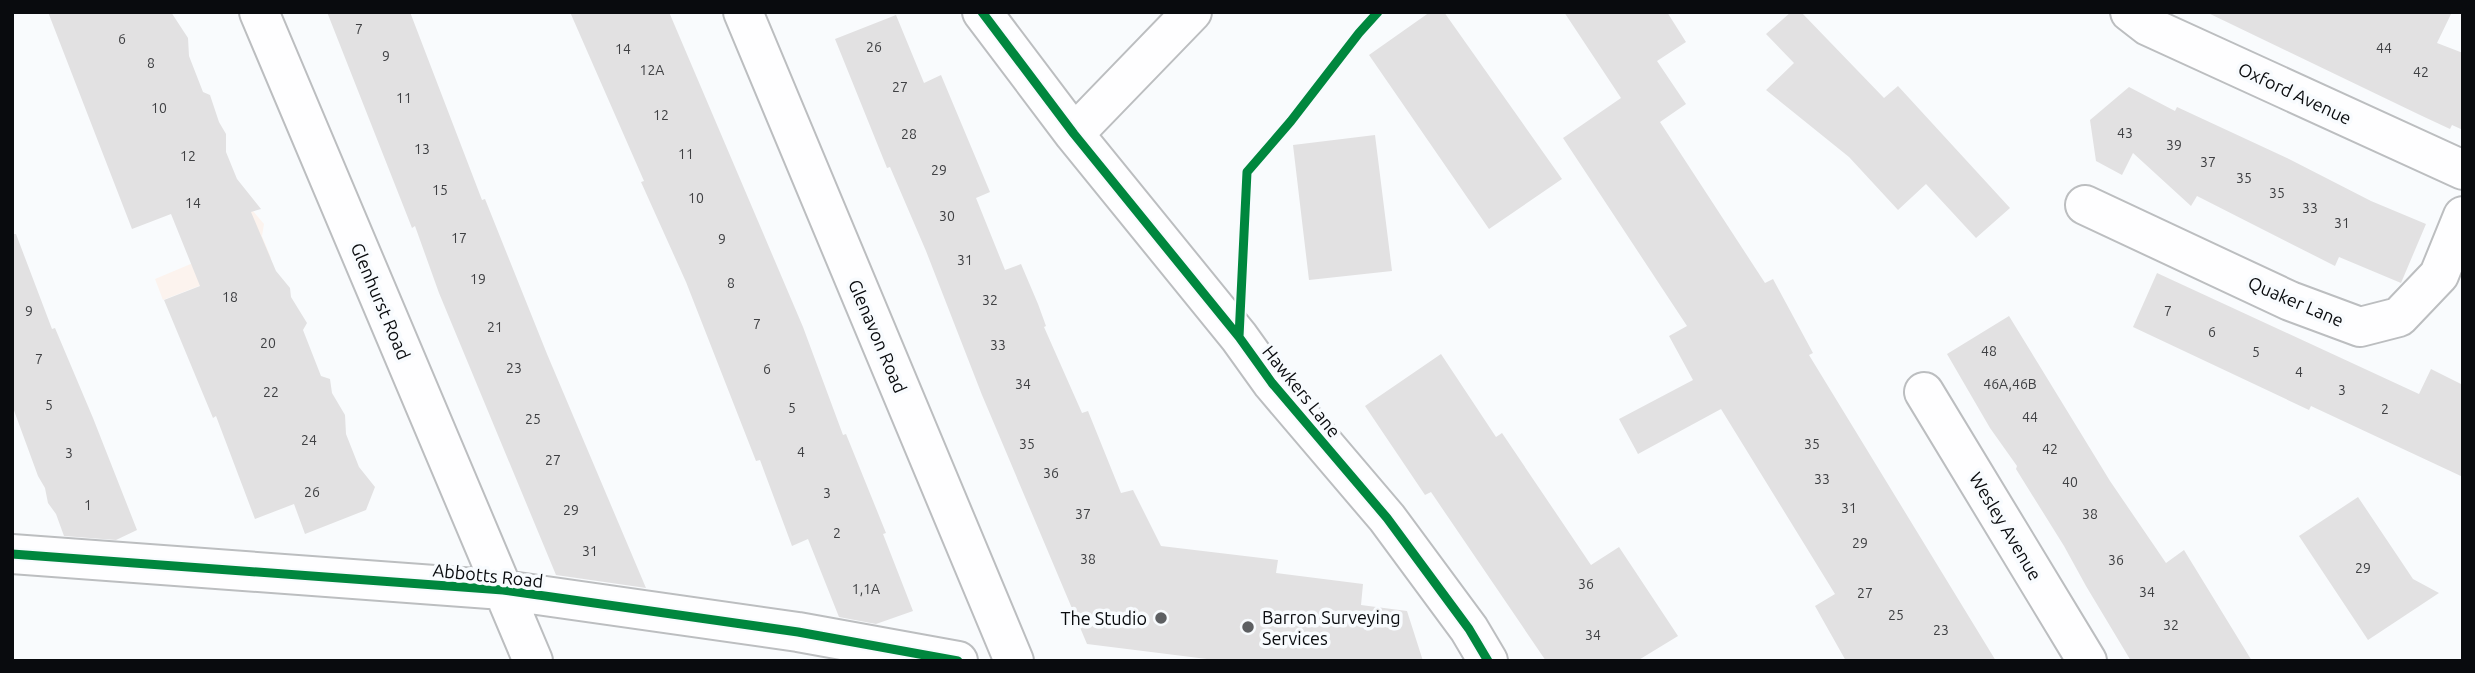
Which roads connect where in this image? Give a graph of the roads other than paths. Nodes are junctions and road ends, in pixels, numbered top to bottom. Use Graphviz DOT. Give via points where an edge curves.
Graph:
graph roads {
  1 [pos="259,12"];
  2 [pos="743,12"];
  3 [pos="982,12"];
  4 [pos="1192,12"];
  5 [pos="2130,12"];
  6 [pos="1074,134"];
  7 [pos="2463,170"];
  8 [pos="2085,205"];
  9 [pos="2463,216"];
  10 [pos="1924,392"];
  11 [pos="12,554"];
  12 [pos="503,590"];
  13 [pos="533,661"];
  14 [pos="958,661"];
  15 [pos="1014,661"];
  16 [pos="1488,661"];
  17 [pos="2087,661"];
  1 -- 12 [label="street, Glenhurst Road"];
  2 -- 15 [label="street, Glenavon Road"];
  3 -- 6 [label="street, Hawkers Lane"];
  4 -- 6 [label="street"];
  5 -- 7 [label="street, Oxford Avenue" via="2148,26"];
  6 -- 16 [label="street, Hawkers Lane" via="1240,337 1272,383 1387,518"];
  8 -- 9 [label="street, Quaker Lane" via="2290,301 2360,327 2399,317 2439,275"];
  10 -- 17 [label="street, Wesley Avenue"];
  11 -- 12 [label="street, Abbotts Road"];
  12 -- 13 [label="street, Glenhurst Road"];
  12 -- 14 [label="street, Abbotts Road" via="798,632"];
}
